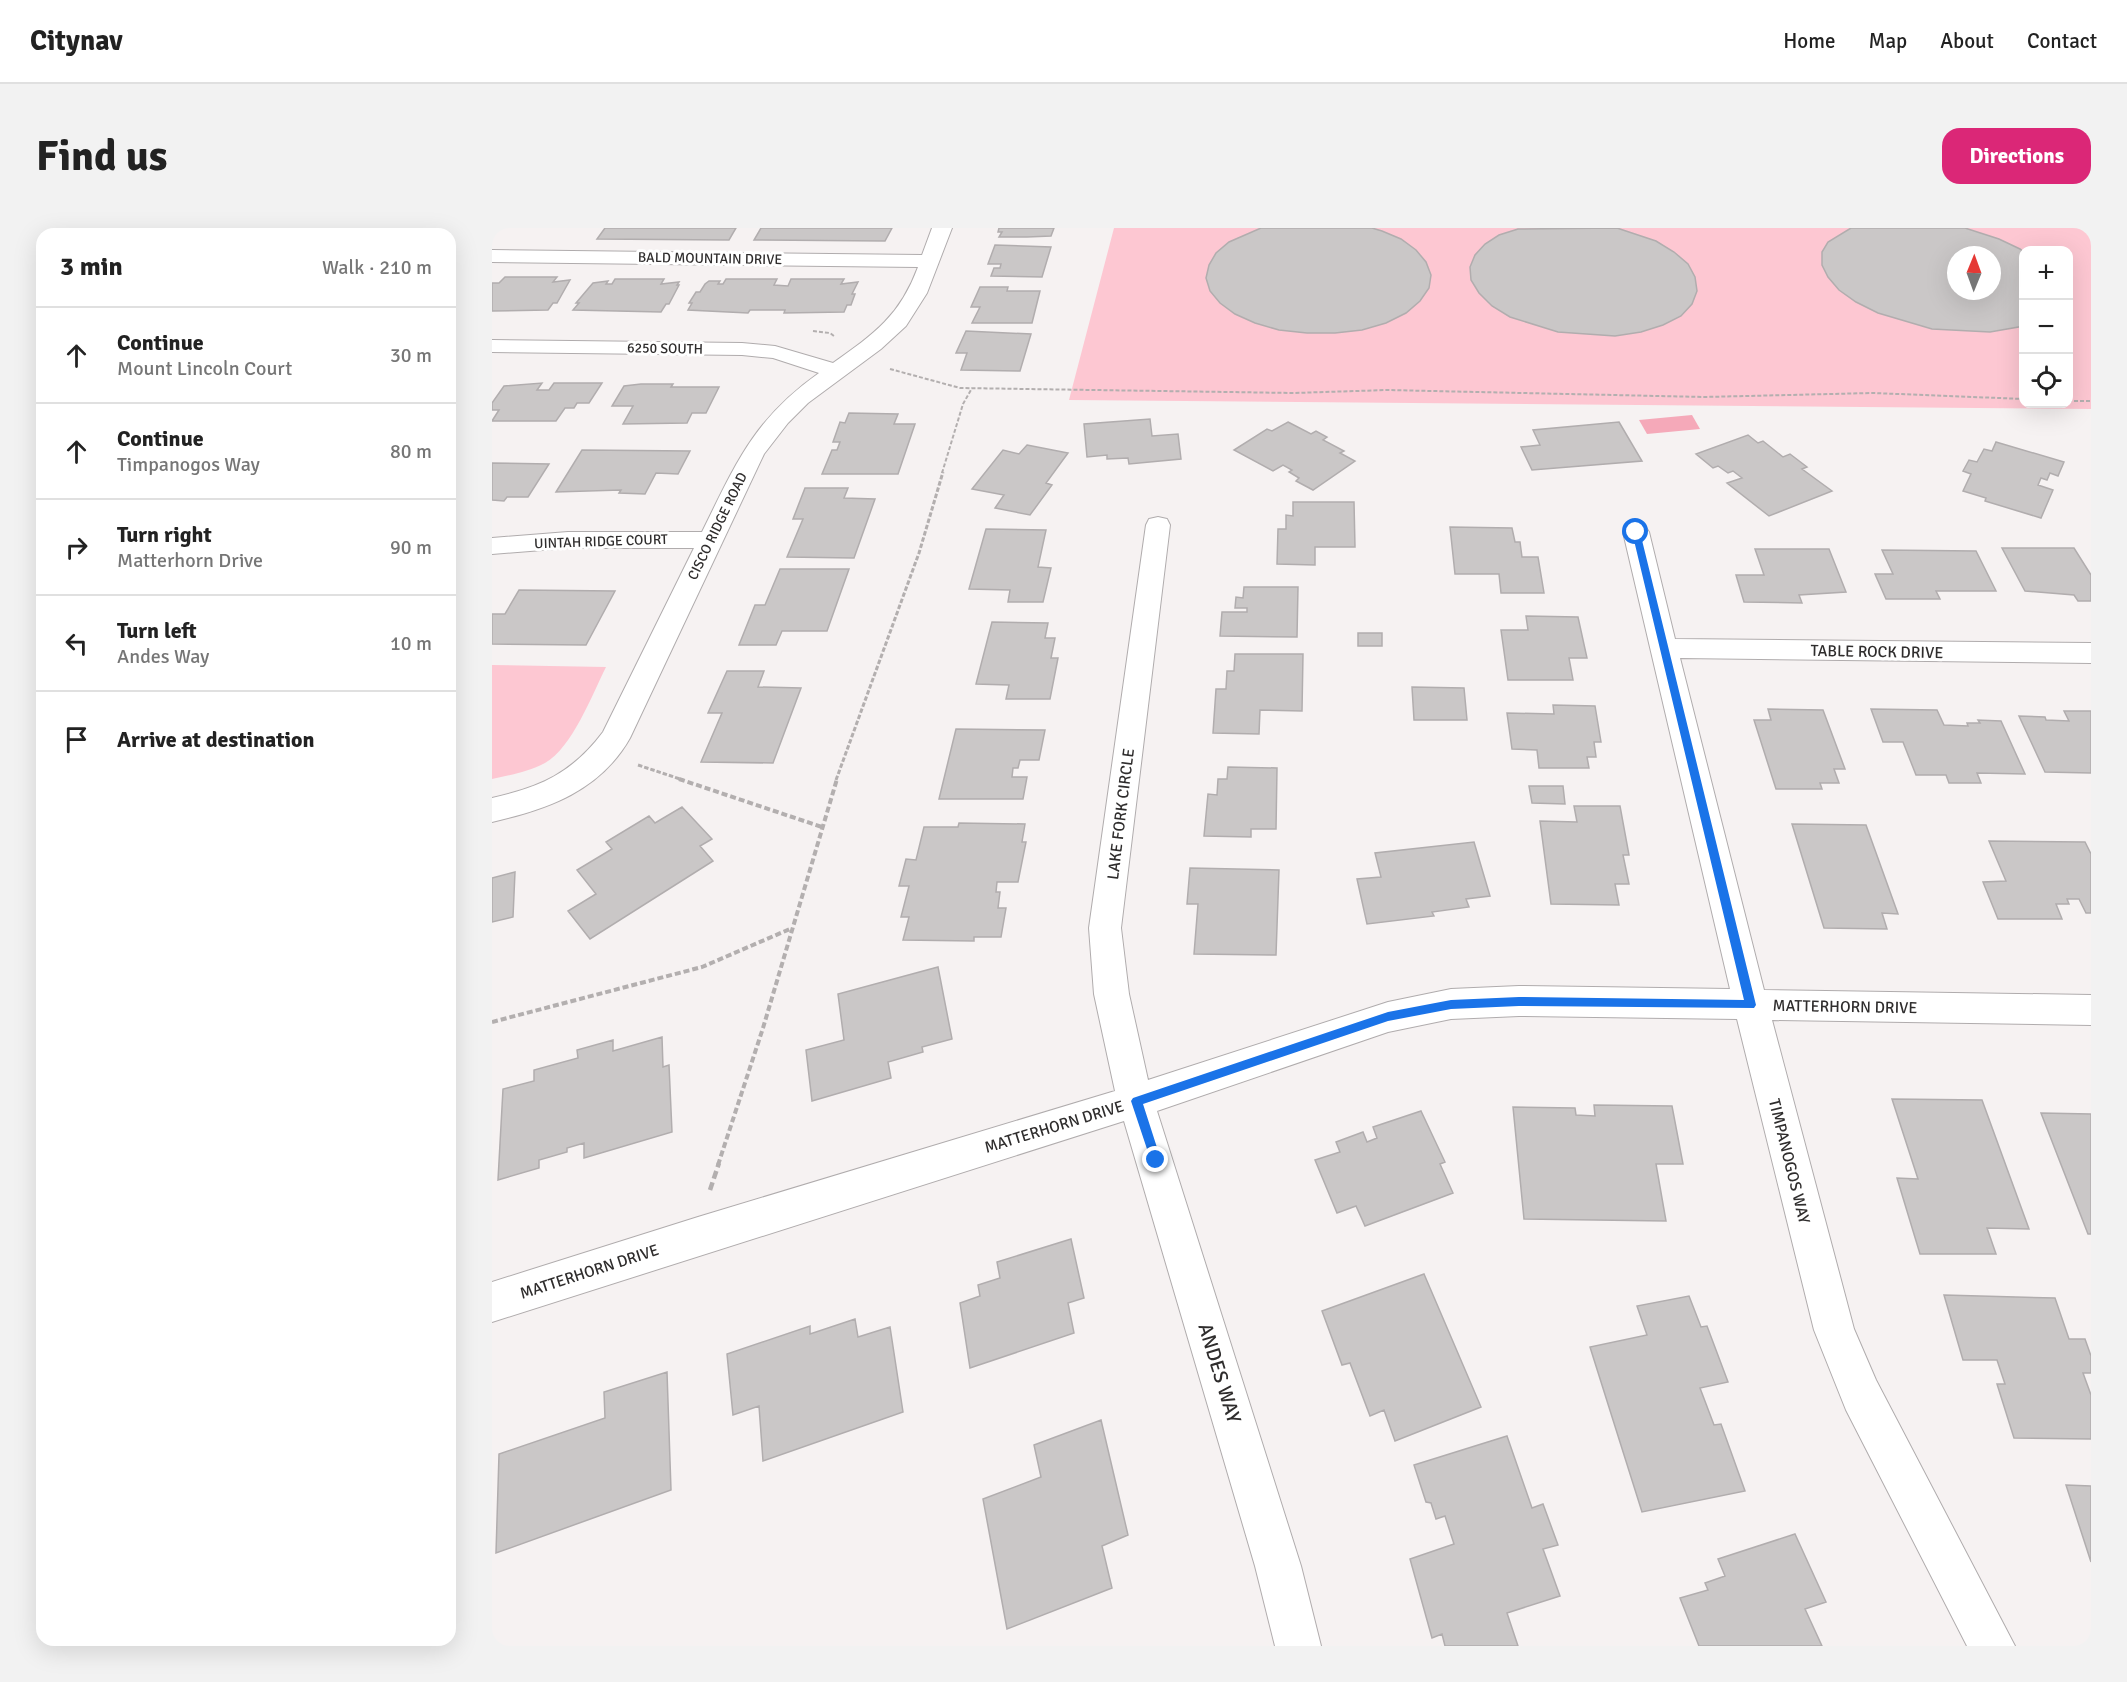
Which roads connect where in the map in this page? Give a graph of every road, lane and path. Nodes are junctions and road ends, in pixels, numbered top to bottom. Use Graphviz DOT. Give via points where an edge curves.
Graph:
graph roads {
  1 [pos="942,228"];
  2 [pos="492,256"];
  3 [pos="929,261"];
  4 [pos="492,346"];
  5 [pos="880,365"];
  6 [pos="835,371"];
  7 [pos="972,388"];
  8 [pos="2019,399"];
  9 [pos="2073,401"];
  10 [pos="2091,401"];
  11 [pos="1158,525"];
  12 [pos="1636,532"];
  13 [pos="710,540"];
  14 [pos="492,546"];
  15 [pos="1664,648"];
  16 [pos="2091,653"];
  17 [pos="631,765"];
  18 [pos="492,810"];
  19 [pos="822,827"];
  20 [pos="791,928"];
  21 [pos="1750,1005"];
  22 [pos="2091,1010"];
  23 [pos="492,1022"];
  24 [pos="1136,1101"];
  25 [pos="709,1192"];
  26 [pos="492,1302"];
  27 [pos="1298,1646"];
  28 [pos="1992,1646"];
  1 -- 3 [label="street, CISCO RIDGE ROAD"];
  2 -- 3 [label="street, BALD MOUNTAIN DRIVE"];
  3 -- 6 [label="street, CISCO RIDGE ROAD" via="906,312 878,342"];
  4 -- 6 [label="street, 6250 SOUTH" via="742,349 775,352"];
  5 -- 7 [label="path" via="935,383"];
  6 -- 13 [label="street, CISCO RIDGE ROAD" via="777,418 752,454"];
  7 -- 8 [label="path" via="1294,393 1387,390 1704,397 1873,393"];
  7 -- 19 [label="path" via="963,404 919,553 841,764"];
  9 -- 10 [label="path"];
  11 -- 24 [label="street, LAKE FORK CIRCLE" via="1105,928 1107,972"];
  12 -- 15 [label="street, TIMPANOGOS WAY"];
  13 -- 14 [label="street, UINTAH RIDGE COURT" via="568,540"];
  13 -- 18 [label="street, CISCO RIDGE ROAD" via="615,738 594,765 565,787 528,802"];
  15 -- 16 [label="street, TABLE ROCK DRIVE"];
  15 -- 21 [label="street, TIMPANOGOS WAY"];
  17 -- 19 [label="path"];
  19 -- 20 [label="path"];
  20 -- 23 [label="path" via="702,967"];
  20 -- 25 [label="path"];
  21 -- 22 [label="street, MATTERHORN DRIVE"];
  21 -- 24 [label="street, MATTERHORN DRIVE" via="1519,1001 1451,1004 1388,1017"];
  21 -- 28 [label="street, TIMPANOGOS WAY" via="1834,1330 1861,1395"];
  24 -- 26 [label="street, MATTERHORN DRIVE"];
  24 -- 27 [label="street, ANDES WAY" via="1275,1555"];
}
